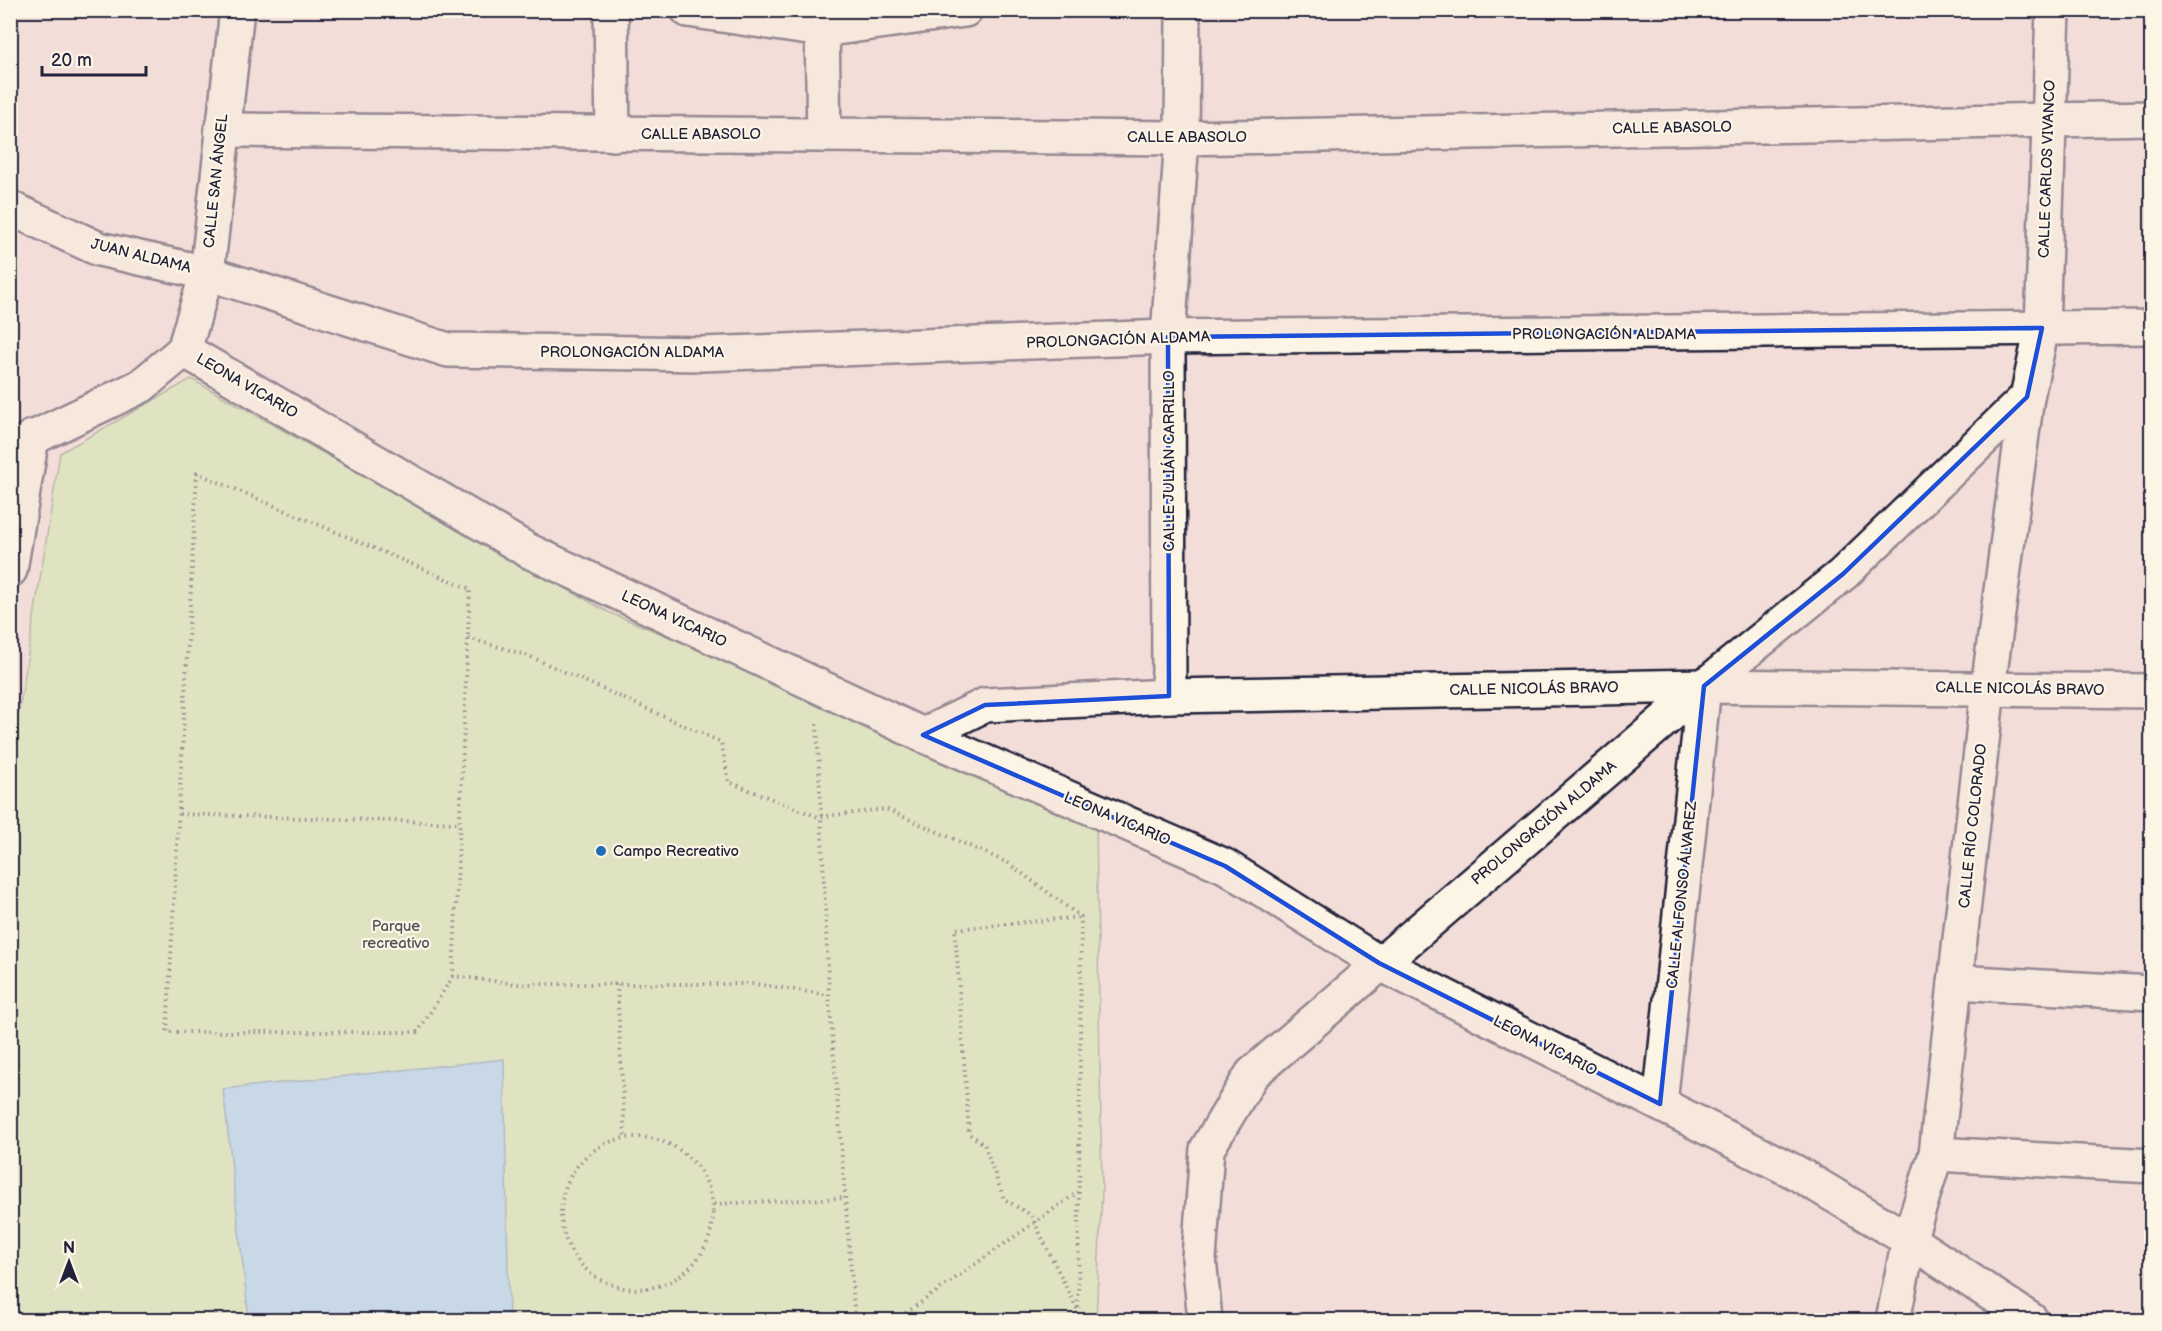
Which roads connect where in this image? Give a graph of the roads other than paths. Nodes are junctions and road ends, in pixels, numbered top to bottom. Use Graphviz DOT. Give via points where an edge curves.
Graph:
graph roads {
  1 [pos="237,10"];
  2 [pos="611,10"];
  3 [pos="688,10"];
  4 [pos="965,10"];
  5 [pos="1183,10"];
  6 [pos="2053,10"];
  7 [pos="891,15"];
  8 [pos="822,30"];
  9 [pos="2151,118"];
  10 [pos="2048,121"];
  11 [pos="221,130"];
  12 [pos="613,134"];
  13 [pos="824,135"];
  14 [pos="1182,138"];
  15 [pos="10,208"];
  16 [pos="207,273"];
  17 [pos="2151,327"];
  18 [pos="2042,328"];
  19 [pos="1168,338"];
  20 [pos="184,350"];
  21 [pos="2027,397"];
  22 [pos="18,437"];
  23 [pos="10,570"];
  24 [pos="1704,686"];
  25 [pos="1988,688"];
  26 [pos="2151,691"];
  27 [pos="1169,696"];
  28 [pos="923,735"];
  29 [pos="1379,963"];
  30 [pos="1955,982"];
  31 [pos="2151,993"];
  32 [pos="1660,1104"];
  33 [pos="1936,1154"];
  34 [pos="2151,1166"];
  35 [pos="1909,1240"];
  36 [pos="1205,1320"];
  37 [pos="1893,1320"];
  38 [pos="2031,1320"];
  1 -- 11 [label="street, CALLE SAN ÁNGEL"];
  2 -- 12 [label="street"];
  3 -- 8 [label="street"];
  4 -- 7 [label="street"];
  5 -- 14 [label="street, CALLE JULIÁN CARRILLO"];
  6 -- 10 [label="street, CALLE CARLOS VIVANCO"];
  7 -- 8 [label="street"];
  8 -- 13 [label="street"];
  9 -- 10 [label="street, CALLE ABASOLO"];
  10 -- 14 [label="street, CALLE ABASOLO"];
  10 -- 18 [label="street, CALLE CARLOS VIVANCO"];
  11 -- 12 [label="street, CALLE ABASOLO"];
  11 -- 16 [label="street, CALLE SAN ÁNGEL"];
  12 -- 13 [label="street, CALLE ABASOLO"];
  13 -- 14 [label="street, CALLE ABASOLO"];
  14 -- 19 [label="street, CALLE JULIÁN CARRILLO"];
  15 -- 16 [label="street, JUAN ALDAMA" via="99,249"];
  16 -- 19 [label="street, PROLONGACIÓN ALDAMA" via="448,350 702,354"];
  16 -- 20 [label="street, CALLE SAN ÁNGEL"];
  17 -- 18 [label="street, PROLONGACIÓN ALDAMA"];
  18 -- 19 [label="street, PROLONGACIÓN ALDAMA"];
  18 -- 21 [label="street, CALLE RÍO COLORADO"];
  19 -- 27 [label="street, CALLE JULIÁN CARRILLO"];
  20 -- 22 [label="street" via="141,386"];
  20 -- 28 [label="street, LEONA VICARIO" via="529,551"];
  21 -- 24 [label="street, PROLONGACIÓN ALDAMA" via="1843,574"];
  21 -- 25 [label="street, CALLE RÍO COLORADO"];
  22 -- 23 [label="street"];
  24 -- 25 [label="street, CALLE NICOLÁS BRAVO"];
  24 -- 27 [label="street, CALLE NICOLÁS BRAVO"];
  24 -- 29 [label="street, PROLONGACIÓN ALDAMA"];
  24 -- 32 [label="street, CALLE ALFONSO ÁLVAREZ"];
  25 -- 26 [label="street, CALLE NICOLÁS BRAVO"];
  25 -- 30 [label="street, CALLE RÍO COLORADO"];
  27 -- 28 [label="street, CALLE NICOLÁS BRAVO" via="985,705"];
  28 -- 29 [label="street, LEONA VICARIO" via="1225,866"];
  29 -- 32 [label="street, LEONA VICARIO"];
  29 -- 36 [label="street, PROLONGACIÓN ALDAMA" via="1252,1074 1207,1149 1199,1258"];
  30 -- 31 [label="street"];
  30 -- 33 [label="street, CALLE RÍO COLORADO"];
  32 -- 35 [label="street, LEONA VICARIO" via="1795,1172"];
  33 -- 34 [label="street"];
  33 -- 35 [label="street, CALLE RÍO COLORADO"];
  35 -- 37 [label="street, CALLE RÍO COLORADO"];
  35 -- 38 [label="street, LEONA VICARIO"];
}
